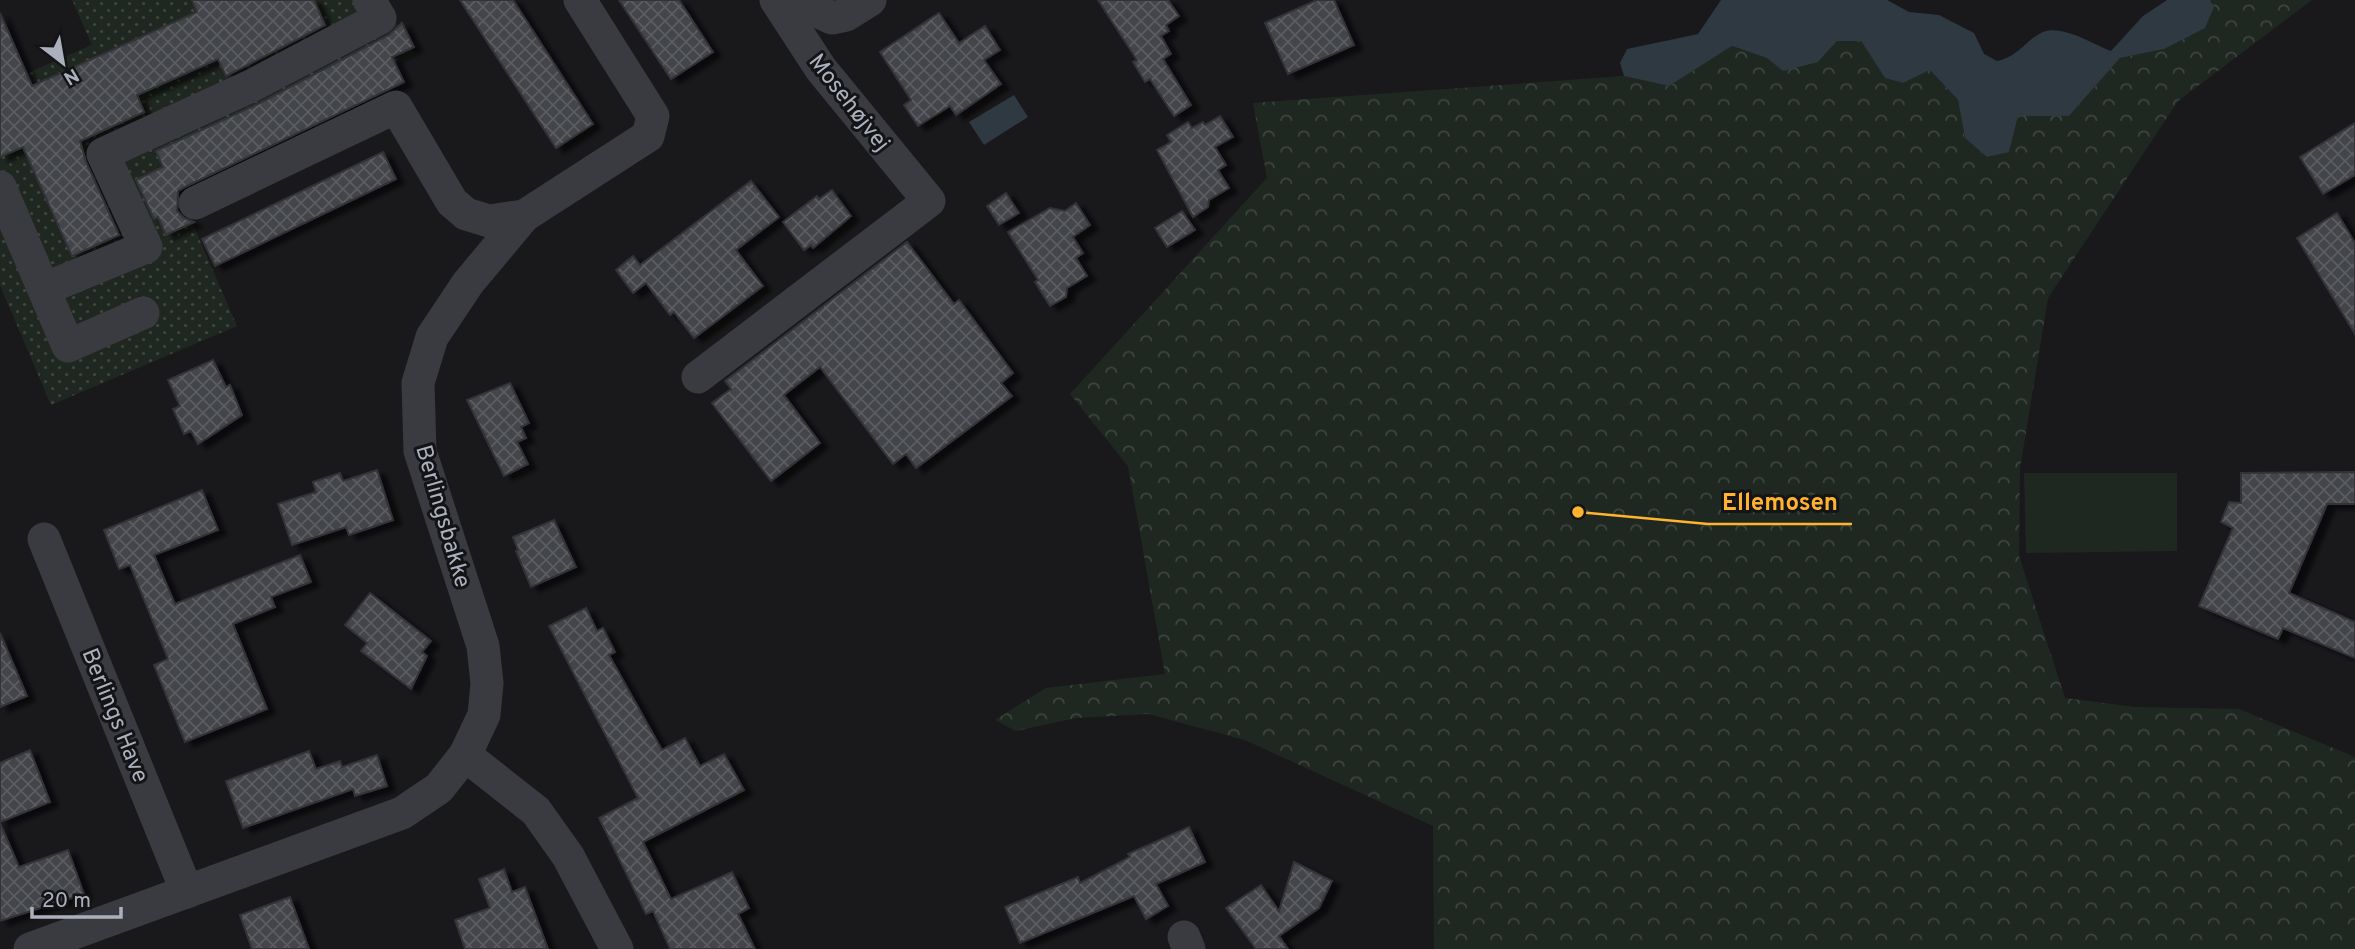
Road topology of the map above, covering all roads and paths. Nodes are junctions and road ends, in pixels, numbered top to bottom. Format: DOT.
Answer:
graph roads {
  1 [pos="369,0"];
  2 [pos="580,0"];
  3 [pos="776,0"];
  4 [pos="811,0"];
  5 [pos="870,0"];
  6 [pos="0,187"];
  7 [pos="195,203"];
  8 [pos="466,214"];
  9 [pos="524,216"];
  10 [pos="468,283"];
  11 [pos="44,289"];
  12 [pos="143,313"];
  13 [pos="698,377"];
  14 [pos="44,539"];
  15 [pos="465,755"];
  16 [pos="187,892"];
  17 [pos="30,949"];
  18 [pos="617,949"];
  1 -- 11 [label="street"];
  2 -- 9 [label="street"];
  3 -- 13 [label="street, Mosehøjvej"];
  4 -- 5 [label="street, Mosehøjvej"];
  6 -- 11 [label="street"];
  7 -- 8 [label="street"];
  8 -- 9 [label="street"];
  8 -- 10 [label="street"];
  9 -- 10 [label="street, Berlingsbakke"];
  10 -- 15 [label="street, Berlingsbakke"];
  11 -- 12 [label="street"];
  14 -- 16 [label="street, Berlings Have"];
  15 -- 16 [label="street, Berlingsbakke"];
  15 -- 18 [label="street"];
  16 -- 17 [label="street, Berlingsbakke"];
}
